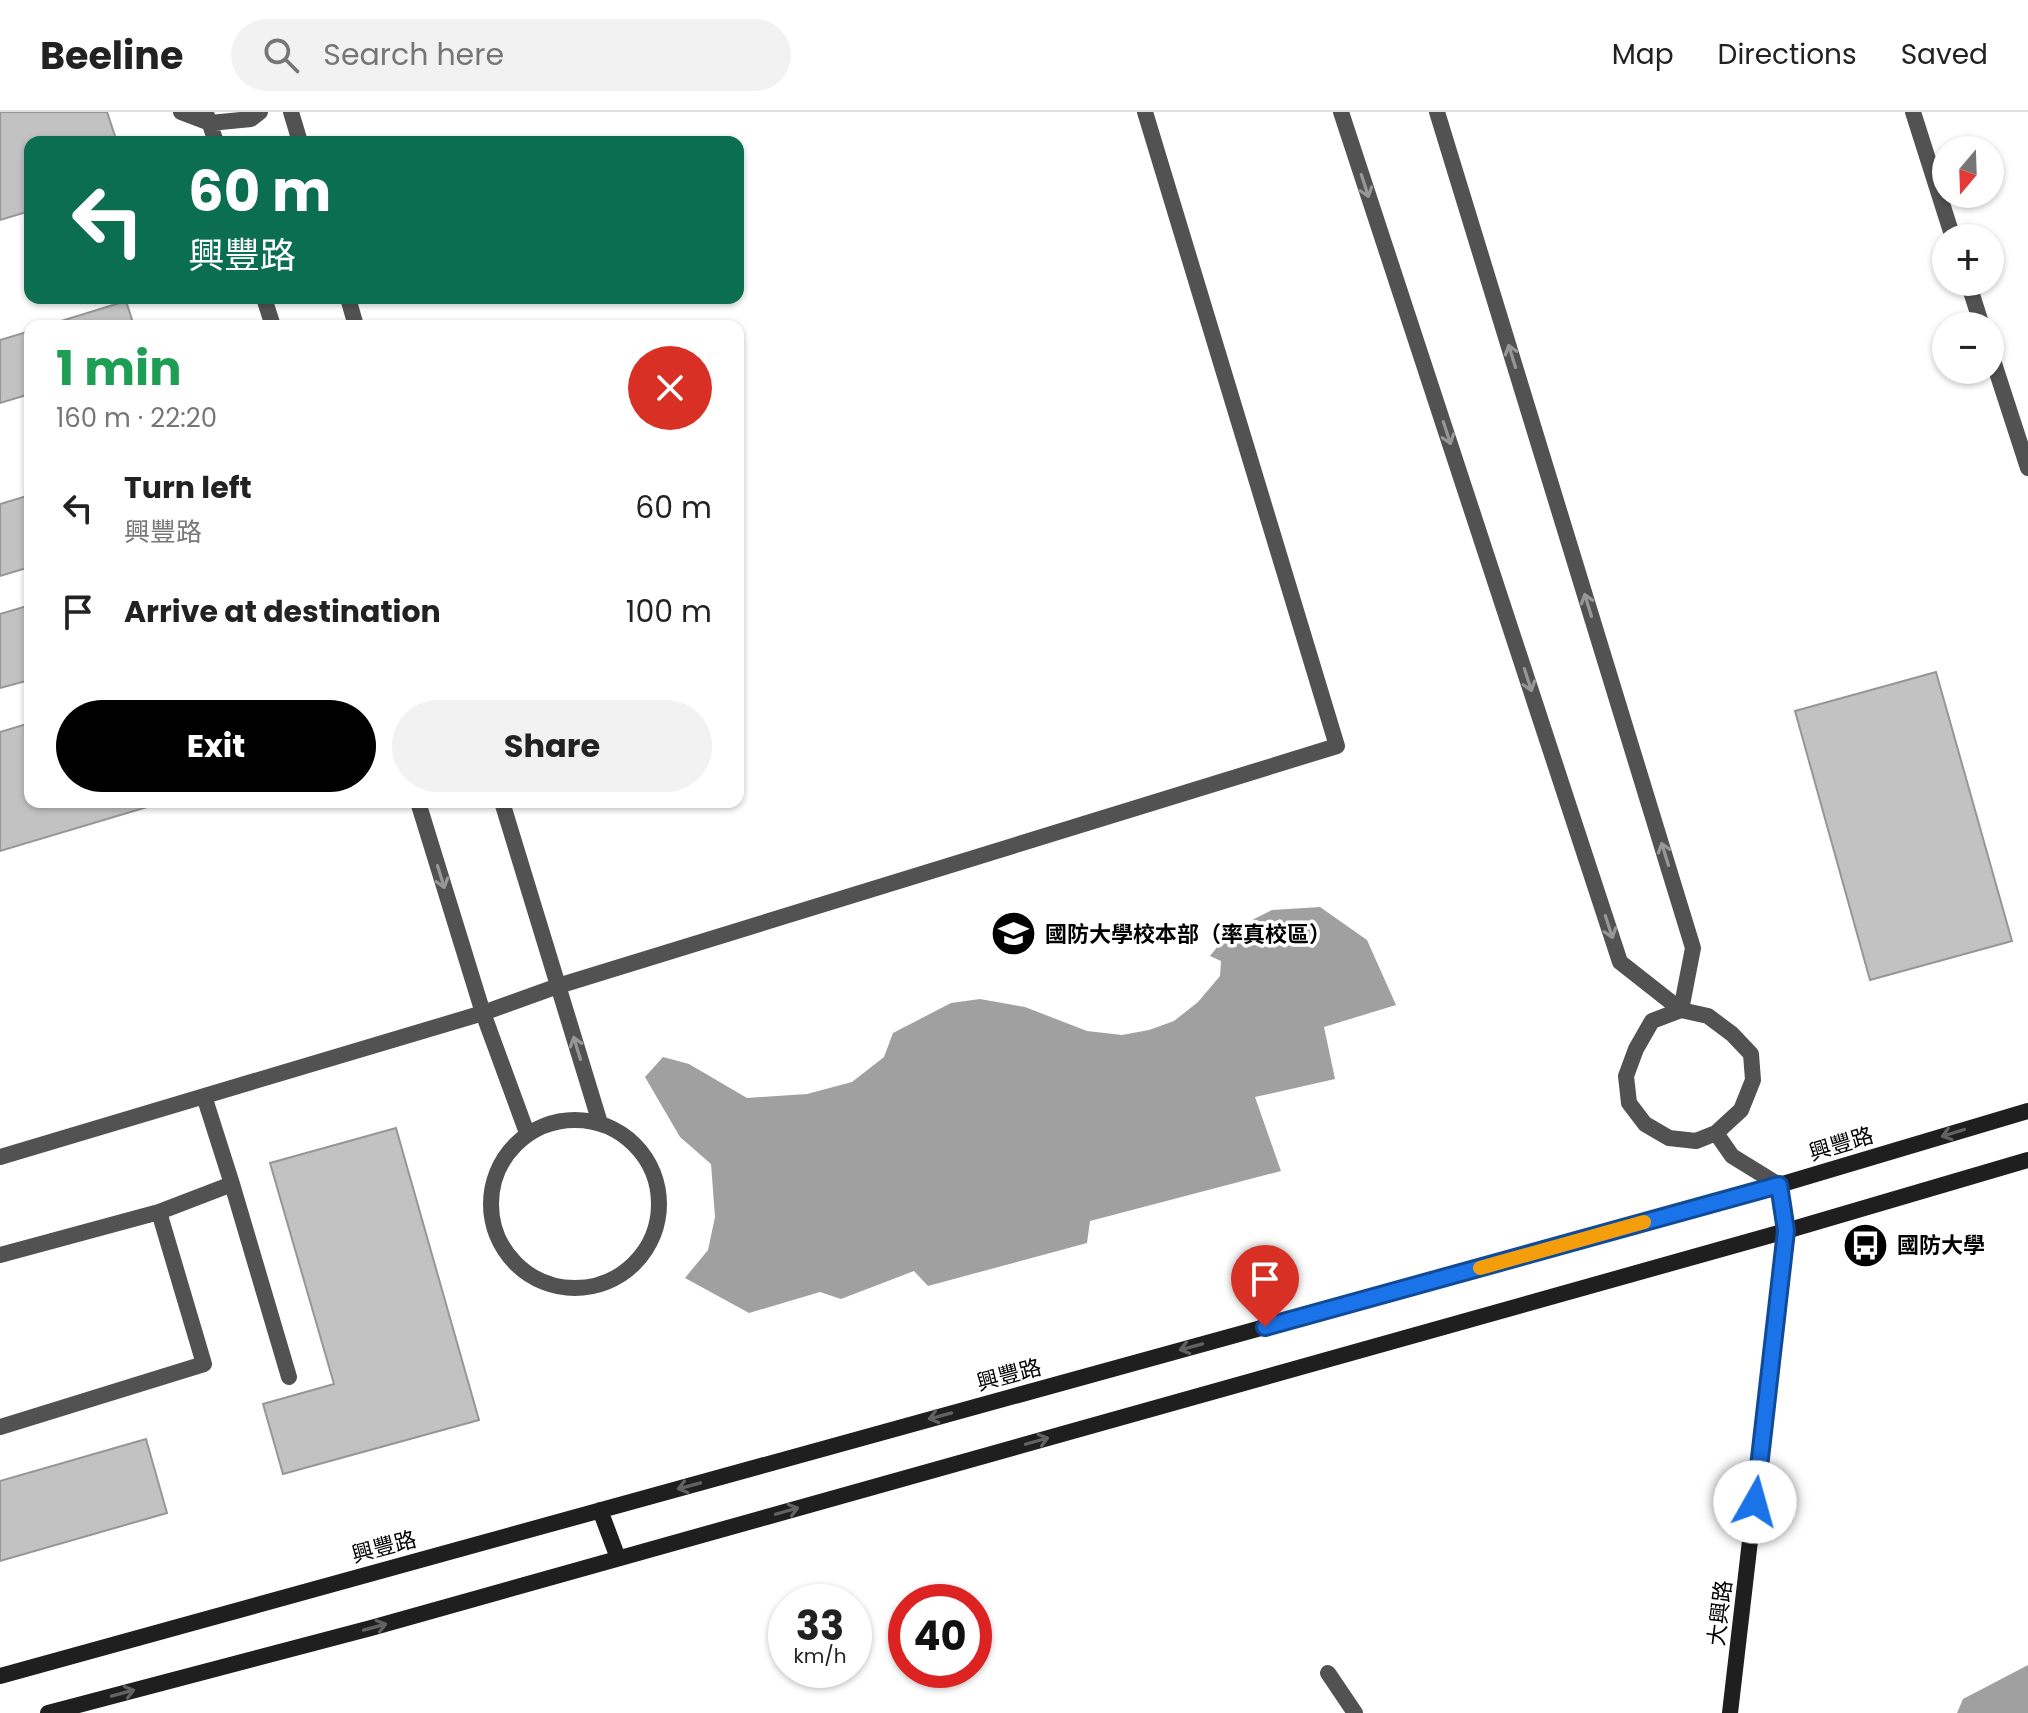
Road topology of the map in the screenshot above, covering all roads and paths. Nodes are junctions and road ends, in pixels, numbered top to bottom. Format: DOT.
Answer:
graph roads {
  1 [pos="181,112"];
  2 [pos="260,112"];
  3 [pos="291,112"];
  4 [pos="1145,112"];
  5 [pos="1341,112"];
  6 [pos="1437,112"];
  7 [pos="1913,112"];
  8 [pos="208,118"];
  9 [pos="298,136"];
  10 [pos="1949,224"];
  11 [pos="2001,384"];
  12 [pos="2028,468"];
  13 [pos="420,808"];
  14 [pos="504,808"];
  15 [pos="558,986"];
  16 [pos="1681,1010"];
  17 [pos="483,1013"];
  18 [pos="204,1096"];
  19 [pos="2028,1111"];
  20 [pos="600,1123"];
  21 [pos="527,1133"];
  22 [pos="1716,1133"];
  23 [pos="0,1157"];
  24 [pos="2028,1160"];
  25 [pos="232,1184"];
  26 [pos="1779,1185"];
  27 [pos="159,1212"];
  28 [pos="1786,1231"];
  29 [pos="0,1255"];
  30 [pos="289,1377"];
  31 [pos="0,1427"];
  32 [pos="600,1510"];
  33 [pos="618,1558"];
  34 [pos="1328,1673"];
  35 [pos="0,1676"];
  36 [pos="48,1713"];
  37 [pos="1355,1713"];
  38 [pos="1730,1713"];
  1 -- 8 [label="lane"];
  2 -- 8 [label="lane"];
  3 -- 9 [label="lane"];
  4 -- 15 [label="lane"];
  5 -- 16 [label="lane, one-way"];
  16 -- 6 [label="lane, one-way"];
  7 -- 10 [label="lane"];
  11 -- 12 [label="lane"];
  13 -- 17 [label="lane, one-way"];
  14 -- 15 [label="lane"];
  15 -- 17 [label="lane"];
  20 -- 15 [label="lane, one-way"];
  16 -- 22 [label="lane"];
  16 -- 22 [label="lane"];
  17 -- 18 [label="lane"];
  17 -- 21 [label="lane"];
  18 -- 23 [label="lane"];
  18 -- 25 [label="lane"];
  19 -- 26 [label="main road, 興豐路, one-way"];
  20 -- 21 [label="lane"];
  20 -- 21 [label="lane"];
  22 -- 26 [label="lane"];
  24 -- 28 [label="main road"];
  25 -- 27 [label="lane"];
  25 -- 30 [label="lane"];
  26 -- 28 [label="main road, 大興路"];
  26 -- 32 [label="main road, 興豐路, one-way"];
  27 -- 29 [label="lane"];
  27 -- 31 [label="lane"];
  33 -- 28 [label="main road, one-way"];
  28 -- 38 [label="main road, 大興路"];
  32 -- 33 [label="main road"];
  32 -- 35 [label="main road, 興豐路"];
  36 -- 33 [label="main road, one-way"];
  34 -- 37 [label="lane"];
}
